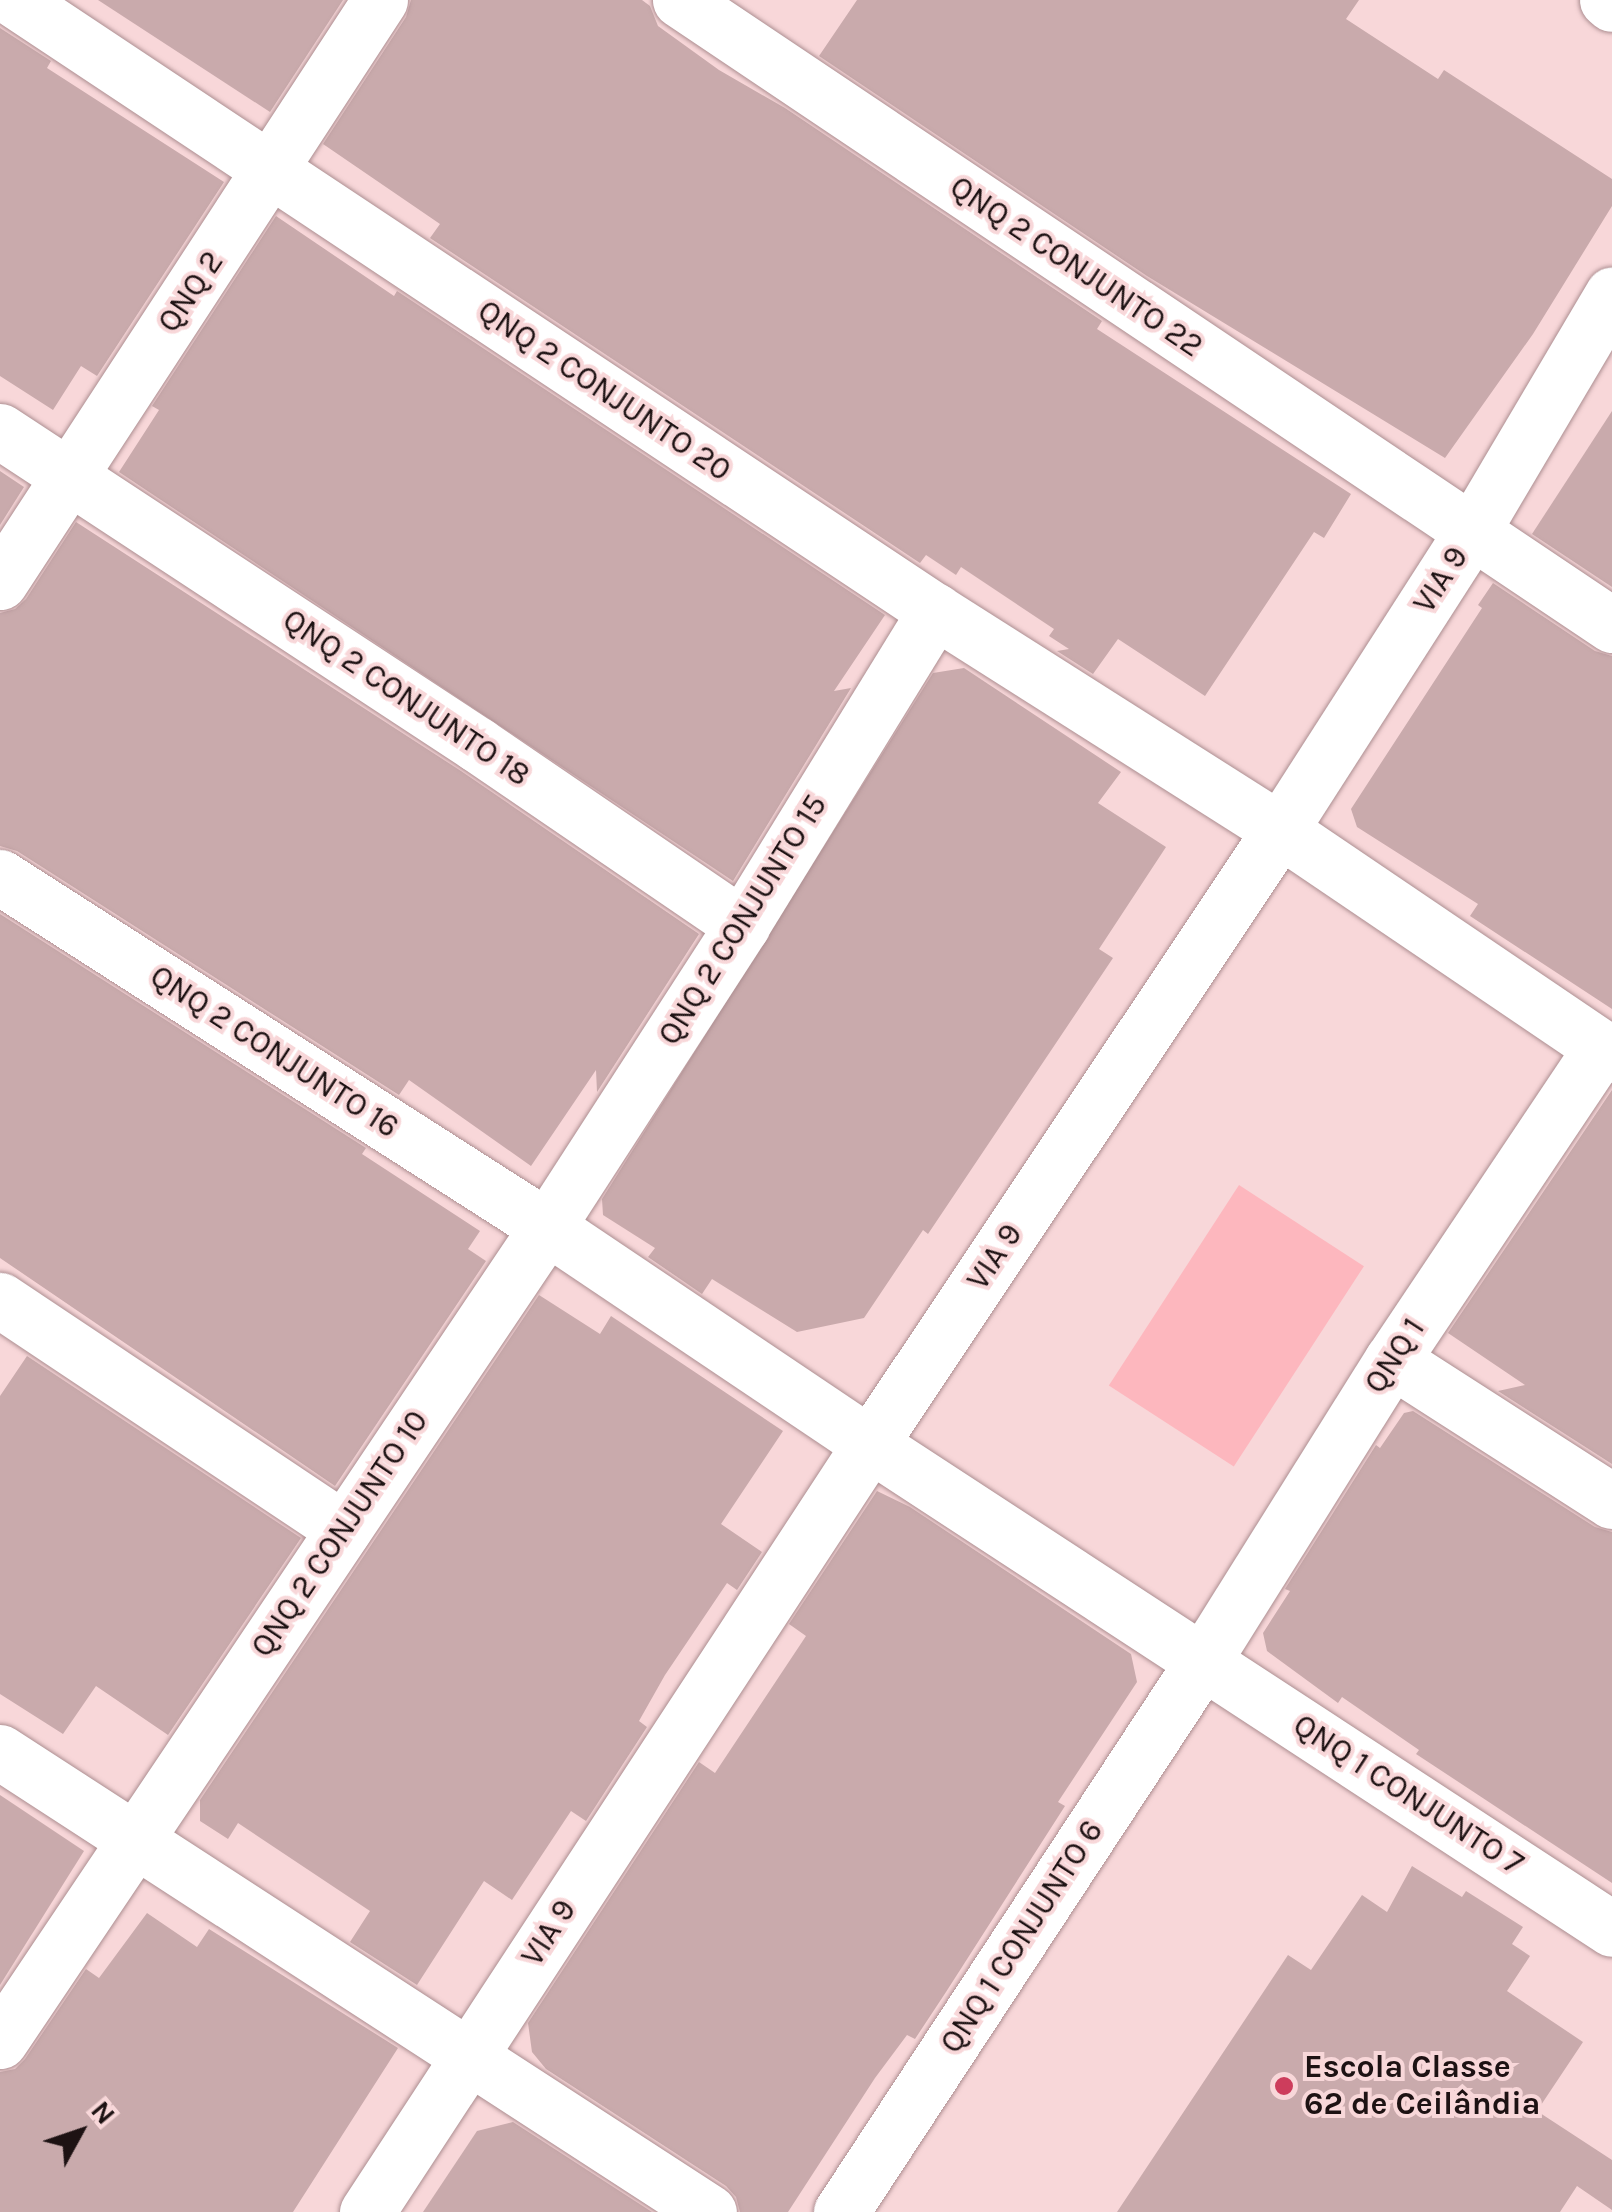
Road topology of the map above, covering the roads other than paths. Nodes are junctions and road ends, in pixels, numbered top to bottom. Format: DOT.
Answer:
graph roads {
  1 [pos="15,0"];
  2 [pos="380,0"];
  3 [pos="680,0"];
  4 [pos="272,171"];
  5 [pos="1612,295"];
  6 [pos="0,430"];
  7 [pos="68,475"];
  8 [pos="1471,533"];
  9 [pos="0,582"];
  10 [pos="935,611"];
  11 [pos="1612,625"];
  12 [pos="1280,830"];
  13 [pos="0,877"];
  14 [pos="742,925"];
  15 [pos="1606,1052"];
  16 [pos="547,1228"];
  17 [pos="0,1300"];
  18 [pos="1392,1360"];
  19 [pos="870,1444"];
  20 [pos="1612,1501"];
  21 [pos="344,1529"];
  22 [pos="1204,1661"];
  23 [pos="0,1752"];
  24 [pos="132,1840"];
  25 [pos="1612,1929"];
  26 [pos="0,2041"];
  27 [pos="468,2056"];
  28 [pos="366,2212"];
  29 [pos="709,2212"];
  30 [pos="841,2212"];
  1 -- 4 [label="street, QNQ 2 CONJUNTO 20"];
  2 -- 4 [label="street, QNQ 2"];
  3 -- 8 [label="street, QNQ 2 CONJUNTO 22"];
  4 -- 7 [label="street, QNQ 2"];
  4 -- 10 [label="street, QNQ 2 CONJUNTO 20"];
  5 -- 8 [label="street, VIA 9"];
  6 -- 7 [label="street, QNQ 2 CONJUNTO 18"];
  7 -- 9 [label="street, QNQ 2"];
  7 -- 14 [label="street, QNQ 2 CONJUNTO 18"];
  8 -- 11 [label="street, QNQ 2 CONJUNTO 22"];
  8 -- 12 [label="street, VIA 9"];
  10 -- 12 [label="street"];
  10 -- 14 [label="street, QNQ 2 CONJUNTO 15"];
  12 -- 15 [label="street, QNQ 1"];
  12 -- 19 [label="street, VIA 9"];
  13 -- 16 [label="street, QNQ 2 CONJUNTO 16"];
  14 -- 16 [label="street, QNQ 2 CONJUNTO 15"];
  15 -- 18 [label="street, QNQ 1"];
  16 -- 19 [label="street"];
  16 -- 21 [label="street, QNQ 2 CONJUNTO 10"];
  17 -- 21 [label="street"];
  18 -- 20 [label="street"];
  18 -- 22 [label="street, QNQ 1"];
  19 -- 22 [label="street"];
  19 -- 27 [label="street, VIA 9"];
  21 -- 24 [label="street, QNQ 2 CONJUNTO 10"];
  22 -- 25 [label="street, QNQ 1 CONJUNTO 7"];
  22 -- 30 [label="street, QNQ 1 CONJUNTO 6"];
  23 -- 24 [label="street"];
  24 -- 26 [label="street, QNQ 2 CONJUNTO 10"];
  24 -- 27 [label="street"];
  27 -- 28 [label="street, VIA 9"];
  27 -- 29 [label="street"];
}
